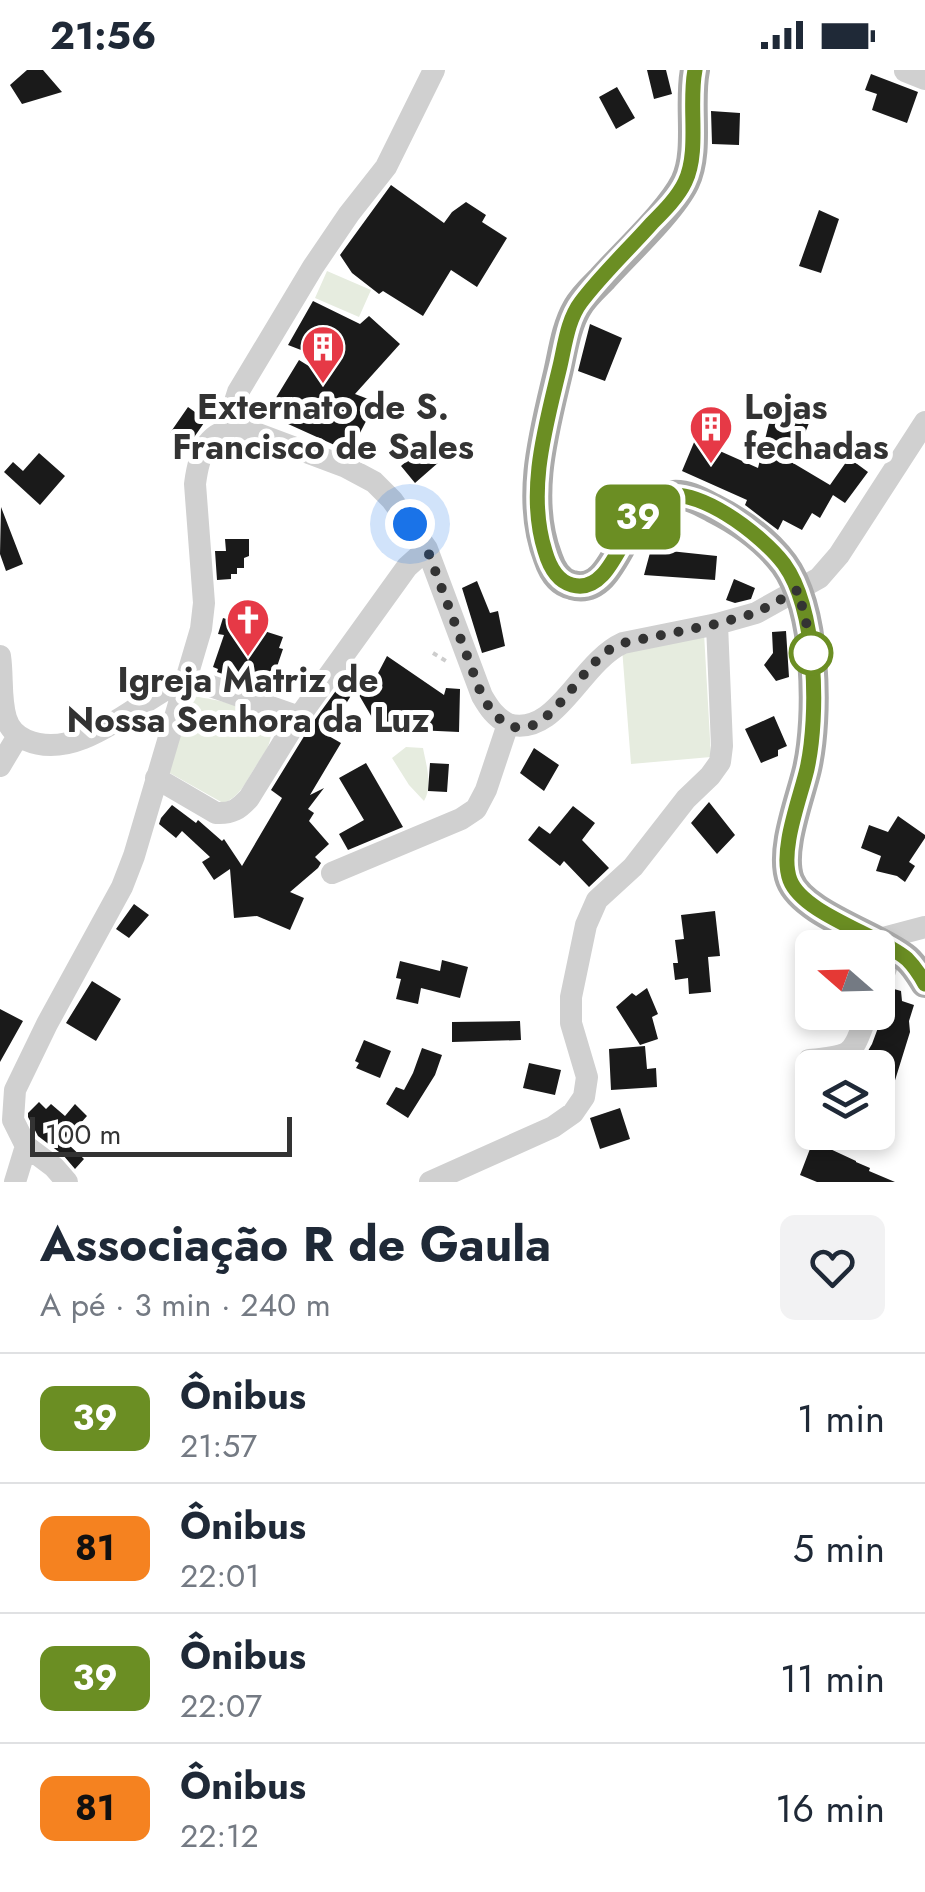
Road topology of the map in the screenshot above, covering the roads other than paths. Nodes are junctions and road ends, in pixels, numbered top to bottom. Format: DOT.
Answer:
graph roads {
  1 [pos="434,70"];
  2 [pos="695,70"];
  3 [pos="905,71"];
  4 [pos="925,79"];
  5 [pos="925,422"];
  6 [pos="232,428"];
  7 [pos="427,549"];
  8 [pos="798,590"];
  9 [pos="716,624"];
  10 [pos="0,656"];
  11 [pos="188,678"];
  12 [pos="299,717"];
  13 [pos="508,724"];
  14 [pos="18,736"];
  15 [pos="0,766"];
  16 [pos="156,778"];
  17 [pos="332,873"];
  18 [pos="925,927"];
  19 [pos="858,930"];
  20 [pos="895,940"];
  21 [pos="895,952"];
  22 [pos="923,973"];
  23 [pos="26,1146"];
  24 [pos="15,1182"];
  25 [pos="67,1182"];
  26 [pos="430,1182"];
  1 -- 6 [label="street"];
  2 -- 8 [label="main road"];
  3 -- 4 [label="street"];
  5 -- 8 [label="street"];
  6 -- 7 [label="street"];
  6 -- 11 [label="street"];
  7 -- 12 [label="street"];
  7 -- 13 [label="street"];
  8 -- 9 [label="street"];
  8 -- 19 [label="main road"];
  9 -- 13 [label="street"];
  9 -- 26 [label="street"];
  10 -- 14 [label="street"];
  11 -- 12 [label="street"];
  11 -- 14 [label="street"];
  11 -- 16 [label="street"];
  12 -- 16 [label="street"];
  13 -- 17 [label="street"];
  14 -- 15 [label="street"];
  16 -- 23 [label="street"];
  18 -- 20 [label="street"];
  21 -- 22 [label="main road"];
  23 -- 24 [label="street"];
  23 -- 25 [label="street"];
}
